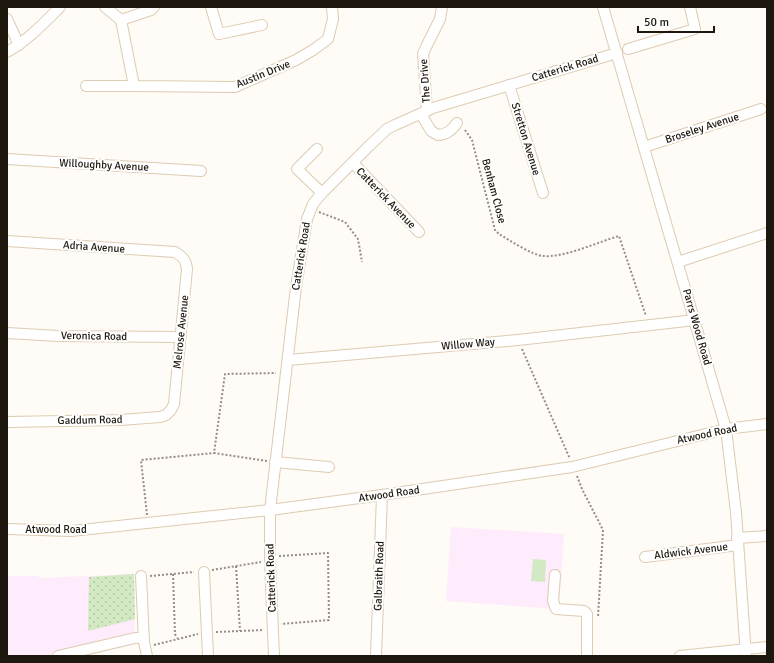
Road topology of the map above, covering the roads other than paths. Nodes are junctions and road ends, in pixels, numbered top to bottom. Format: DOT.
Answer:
graph roads {
  1 [pos="60,7"];
  2 [pos="105,7"];
  3 [pos="154,7"];
  4 [pos="211,7"];
  5 [pos="332,7"];
  6 [pos="442,7"];
  7 [pos="603,7"];
  8 [pos="690,7"];
  9 [pos="7,19"];
  10 [pos="121,20"];
  11 [pos="262,26"];
  12 [pos="19,45"];
  13 [pos="628,50"];
  14 [pos="7,52"];
  15 [pos="617,53"];
  16 [pos="509,85"];
  17 [pos="86,86"];
  18 [pos="134,86"];
  19 [pos="761,109"];
  20 [pos="424,112"];
  21 [pos="461,126"];
  22 [pos="644,147"];
  23 [pos="317,149"];
  24 [pos="7,159"];
  25 [pos="353,163"];
  26 [pos="201,171"];
  27 [pos="322,193"];
  28 [pos="543,193"];
  29 [pos="419,232"];
  30 [pos="767,233"];
  31 [pos="7,242"];
  32 [pos="180,255"];
  33 [pos="678,262"];
  34 [pos="695,320"];
  35 [pos="7,333"];
  36 [pos="180,337"];
  37 [pos="288,360"];
  38 [pos="171,410"];
  39 [pos="7,422"];
  40 [pos="767,424"];
  41 [pos="726,429"];
  42 [pos="275,462"];
  43 [pos="329,467"];
  44 [pos="382,495"];
  45 [pos="270,510"];
  46 [pos="7,529"];
  47 [pos="767,536"];
  48 [pos="738,541"];
  49 [pos="645,557"];
  50 [pos="204,572"];
  51 [pos="554,575"];
  52 [pos="141,576"];
  53 [pos="145,647"];
  54 [pos="767,647"];
  55 [pos="746,652"];
  56 [pos="58,656"];
  57 [pos="208,656"];
  58 [pos="274,656"];
  59 [pos="376,656"];
  60 [pos="588,656"];
  61 [pos="680,656"];
  1 -- 12 [label="street"];
  2 -- 10 [label="street"];
  3 -- 10 [label="street"];
  4 -- 11 [label="street"];
  5 -- 18 [label="street, Austin Drive"];
  6 -- 20 [label="street, The Drive"];
  7 -- 15 [label="street, Parrs Wood Road"];
  8 -- 13 [label="street"];
  9 -- 12 [label="street"];
  10 -- 18 [label="street"];
  12 -- 14 [label="street"];
  15 -- 16 [label="street, Catterick Road"];
  15 -- 22 [label="street, Parrs Wood Road"];
  16 -- 20 [label="street, Catterick Road"];
  16 -- 28 [label="street, Stretton Avenue"];
  17 -- 18 [label="street, Austin Drive"];
  19 -- 22 [label="street, Broseley Avenue"];
  20 -- 21 [label="street"];
  20 -- 25 [label="street, Catterick Road"];
  22 -- 33 [label="street, Parrs Wood Road"];
  23 -- 27 [label="street"];
  24 -- 26 [label="street, Willoughby Avenue"];
  25 -- 27 [label="street, Catterick Road"];
  25 -- 29 [label="street, Catterick Avenue"];
  27 -- 37 [label="street, Catterick Road"];
  30 -- 33 [label="street"];
  31 -- 32 [label="street, Adria Avenue"];
  32 -- 36 [label="street, Melrose Avenue"];
  33 -- 34 [label="street, Parrs Wood Road"];
  34 -- 37 [label="street, Willow Way"];
  34 -- 41 [label="street, Parrs Wood Road"];
  35 -- 36 [label="street, Veronica Road"];
  36 -- 38 [label="street, Melrose Avenue"];
  37 -- 42 [label="street, Catterick Road"];
  38 -- 39 [label="street, Gaddum Road"];
  40 -- 41 [label="street, Atwood Road"];
  41 -- 44 [label="street, Atwood Road"];
  41 -- 48 [label="street, Parrs Wood Road"];
  42 -- 43 [label="street"];
  42 -- 45 [label="street, Catterick Road"];
  44 -- 45 [label="street, Atwood Road"];
  44 -- 59 [label="street, Galbraith Road"];
  45 -- 46 [label="street, Atwood Road"];
  45 -- 58 [label="street, Catterick Road"];
  47 -- 48 [label="street, Aldwick Avenue"];
  48 -- 49 [label="street, Aldwick Avenue"];
  48 -- 55 [label="street, Parrs Wood Road"];
  50 -- 57 [label="street"];
  51 -- 60 [label="street"];
  52 -- 53 [label="street"];
  53 -- 56 [label="street"];
  54 -- 55 [label="street"];
  55 -- 61 [label="street"];
}
